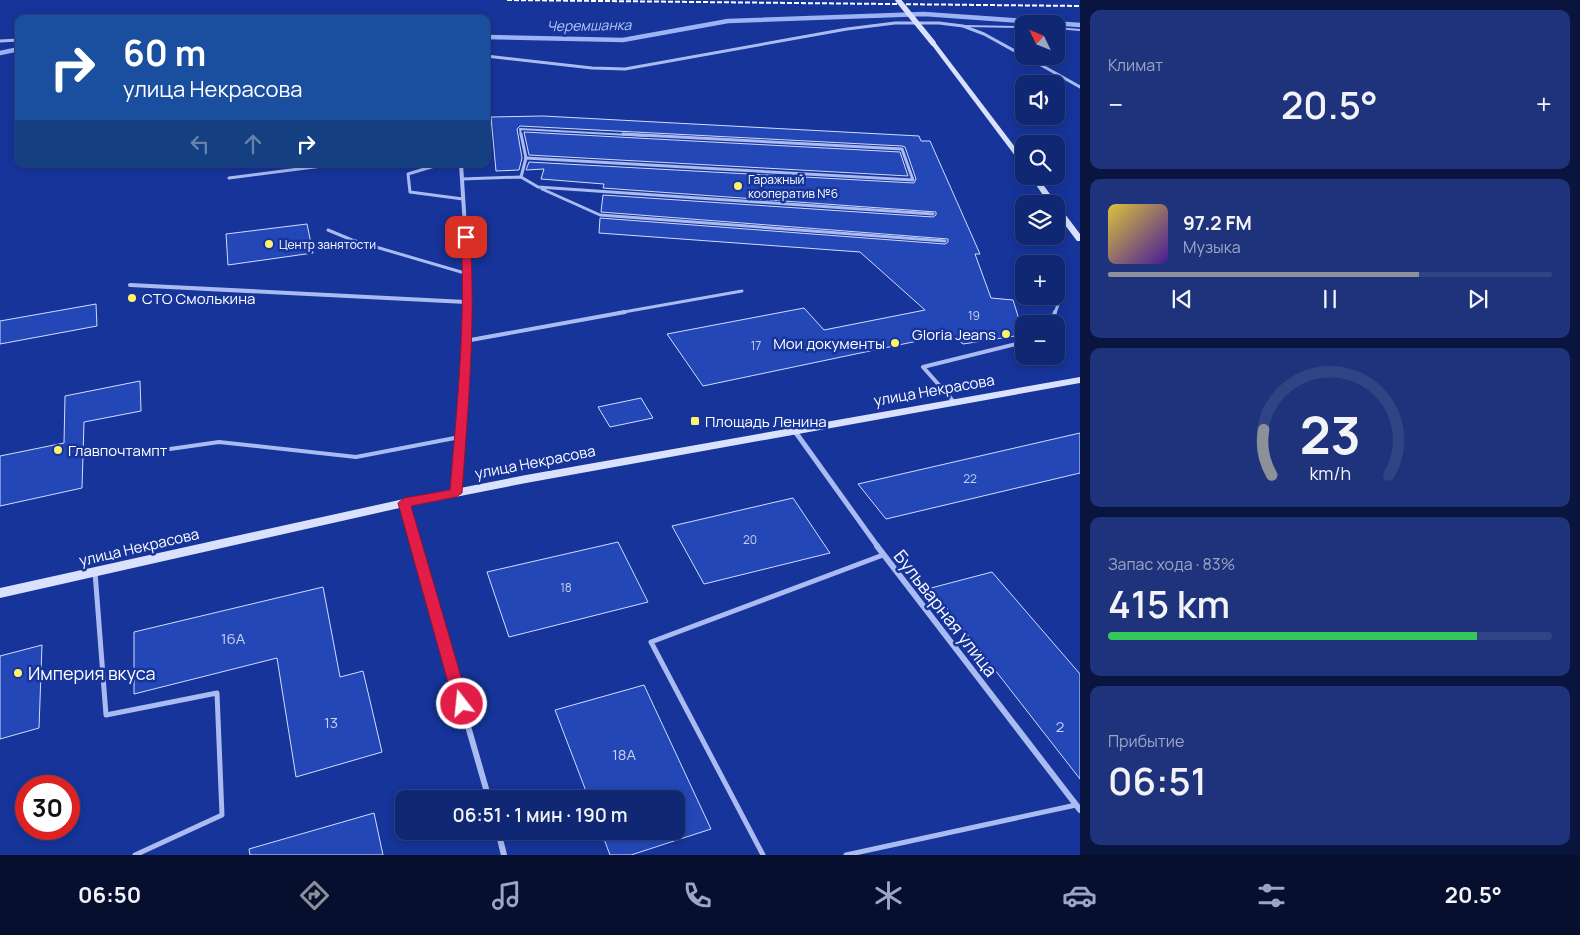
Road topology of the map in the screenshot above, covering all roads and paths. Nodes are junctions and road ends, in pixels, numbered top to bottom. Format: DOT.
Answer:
graph roads {
  1 [pos="898,0"];
  2 [pos="963,26"];
  3 [pos="1015,27"];
  4 [pos="1065,29"];
  5 [pos="1080,30"];
  6 [pos="15,40"];
  7 [pos="0,41"];
  8 [pos="1015,51"];
  9 [pos="490,56"];
  10 [pos="1041,65"];
  11 [pos="1080,86"];
  12 [pos="1015,152"];
  13 [pos="526,158"];
  14 [pos="315,167"];
  15 [pos="431,167"];
  16 [pos="461,167"];
  17 [pos="521,177"];
  18 [pos="229,178"];
  19 [pos="462,179"];
  20 [pos="538,187"];
  21 [pos="463,199"];
  22 [pos="933,214"];
  23 [pos="1065,220"];
  24 [pos="328,230"];
  25 [pos="1080,239"];
  26 [pos="945,241"];
  27 [pos="468,274"];
  28 [pos="130,285"];
  29 [pos="742,291"];
  30 [pos="466,302"];
  31 [pos="466,342"];
  32 [pos="1015,344"];
  33 [pos="1080,380"];
  34 [pos="954,402"];
  35 [pos="794,430"];
  36 [pos="460,437"];
  37 [pos="170,449"];
  38 [pos="456,493"];
  39 [pos="404,503"];
  40 [pos="883,555"];
  41 [pos="95,572"];
  42 [pos="0,593"];
  43 [pos="485,790"];
  44 [pos="1078,807"];
  45 [pos="500,840"];
  46 [pos="135,855"];
  47 [pos="504,855"];
  48 [pos="763,855"];
  49 [pos="846,855"];
  1 -- 12 [label="main road, bridge"];
  2 -- 3 [label="lane"];
  2 -- 8 [label="street"];
  2 -- 9 [label="street"];
  4 -- 5 [label="lane"];
  6 -- 7 [label="street"];
  10 -- 11 [label="street"];
  13 -- 13 [label="lane"];
  13 -- 17 [label="lane"];
  14 -- 18 [label="lane"];
  15 -- 21 [label="lane"];
  16 -- 19 [label="street"];
  17 -- 19 [label="lane"];
  17 -- 20 [label="lane"];
  19 -- 21 [label="street"];
  20 -- 22 [label="lane"];
  20 -- 26 [label="lane"];
  21 -- 27 [label="street"];
  23 -- 25 [label="main road"];
  24 -- 27 [label="lane"];
  27 -- 30 [label="street"];
  28 -- 30 [label="street"];
  29 -- 31 [label="lane"];
  30 -- 31 [label="street"];
  31 -- 36 [label="street"];
  32 -- 34 [label="lane"];
  33 -- 34 [label="main road, улица Некрасова"];
  34 -- 35 [label="main road, улица Некрасова"];
  35 -- 38 [label="main road, улица Некрасова"];
  35 -- 40 [label="street, Бульварная улица"];
  36 -- 37 [label="lane"];
  36 -- 38 [label="street"];
  38 -- 39 [label="main road, улица Некрасова"];
  39 -- 41 [label="main road, улица Некрасова"];
  39 -- 43 [label="street"];
  40 -- 44 [label="street, Бульварная улица"];
  40 -- 48 [label="lane"];
  41 -- 42 [label="main road, улица Некрасова"];
  41 -- 46 [label="lane"];
  44 -- 49 [label="lane"];
  45 -- 47 [label="street"];
}
